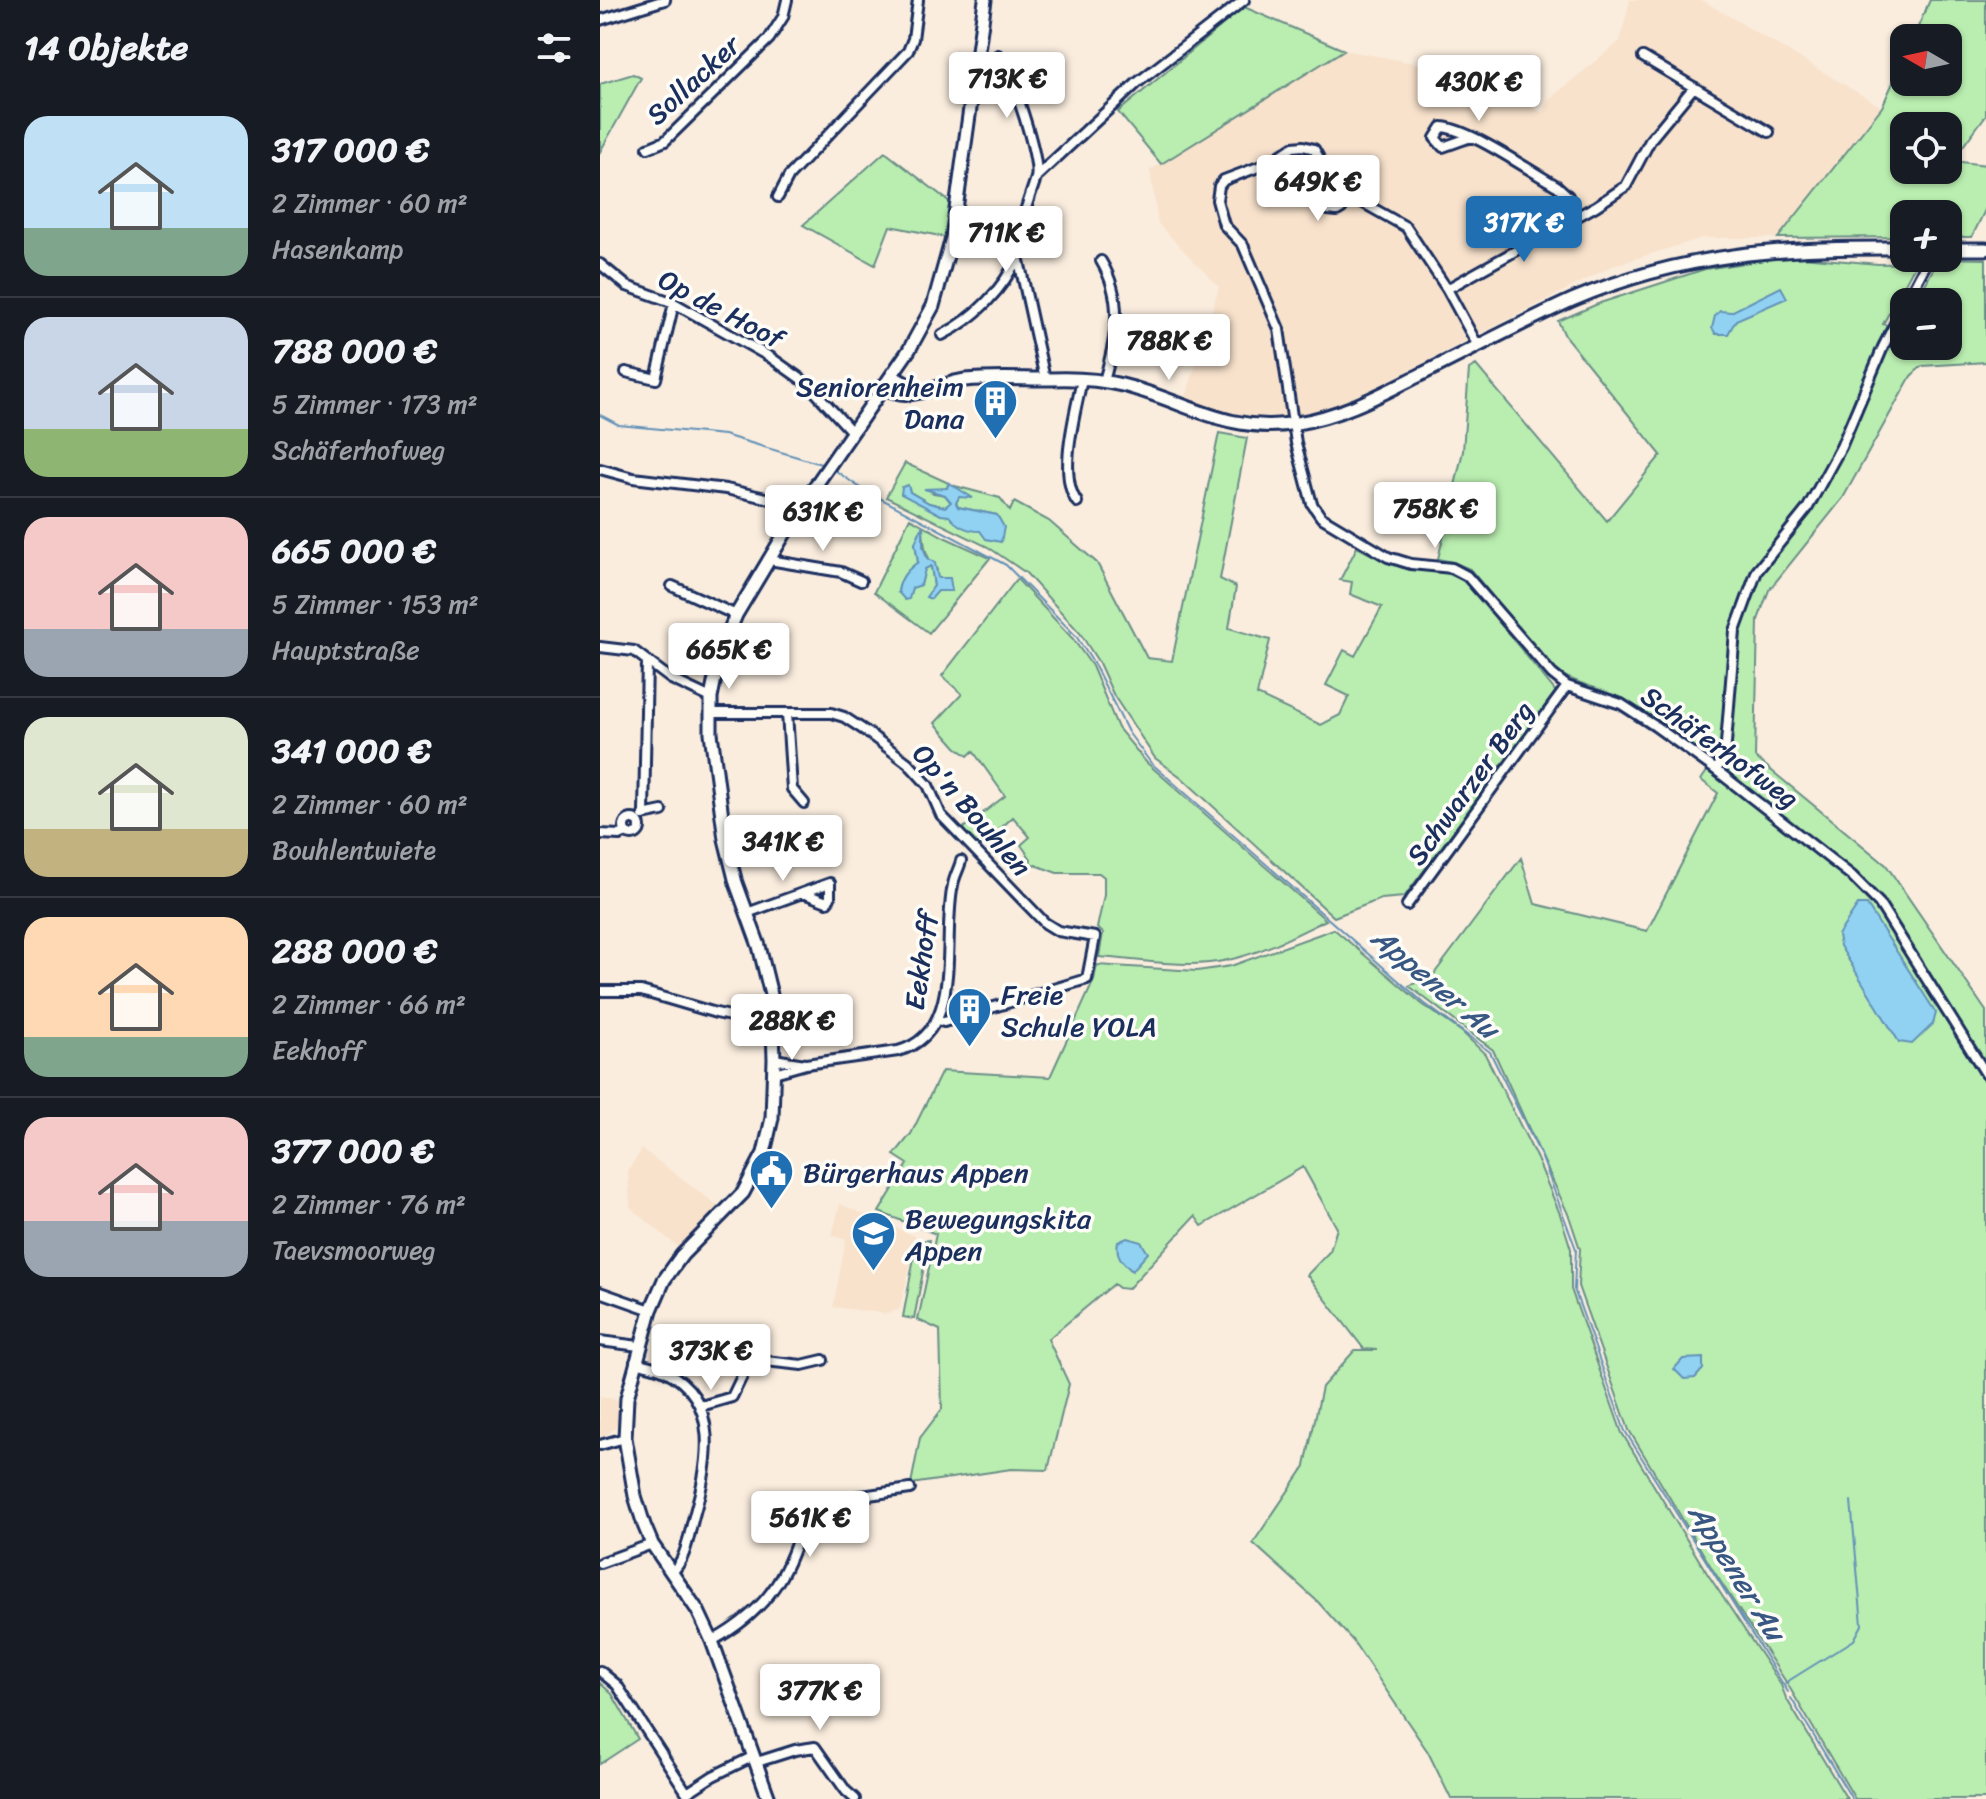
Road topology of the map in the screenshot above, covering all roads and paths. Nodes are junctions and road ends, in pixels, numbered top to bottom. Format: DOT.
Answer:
graph roads {
  1 [pos="665,0"];
  2 [pos="787,0"];
  3 [pos="918,0"];
  4 [pos="985,0"];
  5 [pos="1244,0"];
  6 [pos="600,20"];
  7 [pos="998,55"];
  8 [pos="1643,57"];
  9 [pos="1694,87"];
  10 [pos="1769,132"];
  11 [pos="1471,137"];
  12 [pos="648,148"];
  13 [pos="1037,176"];
  14 [pos="1335,187"];
  15 [pos="1347,194"];
  16 [pos="778,197"];
  17 [pos="1582,213"];
  18 [pos="1890,248"];
  19 [pos="1962,249"];
  20 [pos="1986,249"];
  21 [pos="1018,256"];
  22 [pos="1101,261"];
  23 [pos="600,264"];
  24 [pos="1447,289"];
  25 [pos="674,303"];
  26 [pos="1890,333"];
  27 [pos="942,335"];
  28 [pos="1478,346"];
  29 [pos="626,372"];
  30 [pos="892,376"];
  31 [pos="1045,379"];
  32 [pos="1082,379"];
  33 [pos="1104,381"];
  34 [pos="884,387"];
  35 [pos="920,392"];
  36 [pos="1293,424"];
  37 [pos="852,432"];
  38 [pos="600,469"];
  39 [pos="1077,502"];
  40 [pos="800,508"];
  41 [pos="770,557"];
  42 [pos="861,581"];
  43 [pos="672,586"];
  44 [pos="736,615"];
  45 [pos="600,647"];
  46 [pos="647,661"];
  47 [pos="1567,686"];
  48 [pos="711,698"];
  49 [pos="710,713"];
  50 [pos="787,713"];
  51 [pos="1716,770"];
  52 [pos="804,803"];
  53 [pos="662,811"];
  54 [pos="644,813"];
  55 [pos="600,834"];
  56 [pos="961,861"];
  57 [pos="803,893"];
  58 [pos="1407,905"];
  59 [pos="747,913"];
  60 [pos="600,991"];
  61 [pos="938,1020"];
  62 [pos="774,1025"];
  63 [pos="774,1059"];
  64 [pos="806,1064"];
  65 [pos="774,1073"];
  66 [pos="1986,1074"];
  67 [pos="600,1292"];
  68 [pos="651,1310"];
  69 [pos="600,1341"];
  70 [pos="639,1346"];
  71 [pos="823,1360"];
  72 [pos="635,1362"];
  73 [pos="701,1406"];
  74 [pos="625,1438"];
  75 [pos="600,1445"];
  76 [pos="910,1489"];
  77 [pos="652,1544"];
  78 [pos="600,1563"];
  79 [pos="671,1573"];
  80 [pos="712,1641"];
  81 [pos="600,1671"];
  82 [pos="756,1759"];
  83 [pos="769,1799"];
  84 [pos="855,1799"];
  1 -- 6 [label="street"];
  2 -- 12 [label="street, Sollacker"];
  3 -- 16 [label="street"];
  4 -- 30 [label="main road"];
  5 -- 13 [label="street"];
  7 -- 13 [label="street"];
  8 -- 9 [label="street"];
  9 -- 10 [label="street"];
  9 -- 17 [label="street"];
  11 -- 17 [label="street"];
  13 -- 21 [label="street"];
  14 -- 15 [label="street"];
  14 -- 15 [label="street"];
  14 -- 36 [label="street, Schäferhofweg"];
  15 -- 24 [label="street"];
  17 -- 24 [label="street"];
  18 -- 28 [label="main road"];
  19 -- 20 [label="main road"];
  21 -- 27 [label="street"];
  21 -- 31 [label="street"];
  22 -- 33 [label="street"];
  23 -- 25 [label="street, Op de Hoof"];
  24 -- 28 [label="street"];
  25 -- 29 [label="street"];
  25 -- 37 [label="street, Op de Hoof"];
  26 -- 51 [label="street"];
  28 -- 36 [label="main road"];
  30 -- 34 [label="main road"];
  30 -- 35 [label="main road"];
  31 -- 32 [label="main road"];
  31 -- 35 [label="main road"];
  32 -- 33 [label="main road"];
  32 -- 39 [label="street"];
  33 -- 36 [label="main road"];
  34 -- 35 [label="main road"];
  34 -- 37 [label="main road"];
  36 -- 47 [label="street, Schäferhofweg"];
  37 -- 40 [label="main road"];
  38 -- 40 [label="street"];
  40 -- 41 [label="main road"];
  41 -- 42 [label="street"];
  41 -- 44 [label="main road"];
  43 -- 44 [label="street"];
  44 -- 48 [label="main road"];
  45 -- 46 [label="street"];
  46 -- 48 [label="street"];
  46 -- 54 [label="street"];
  47 -- 51 [label="street, Schäferhofweg"];
  47 -- 58 [label="street, Schwarzer Berg"];
  48 -- 49 [label="main road"];
  49 -- 50 [label="street, Op'n Bouhlen"];
  49 -- 59 [label="main road"];
  50 -- 52 [label="street"];
  50 -- 61 [label="street, Op'n Bouhlen"];
  51 -- 66 [label="street, Schäferhofweg"];
  53 -- 54 [label="street"];
  54 -- 55 [label="street"];
  56 -- 61 [label="street, Eekhoff"];
  57 -- 59 [label="street"];
  59 -- 62 [label="main road"];
  60 -- 62 [label="street"];
  61 -- 64 [label="street, Eekhoff"];
  62 -- 63 [label="main road"];
  63 -- 64 [label="street, Eekhoff"];
  63 -- 65 [label="main road"];
  64 -- 65 [label="street, Eekhoff"];
  65 -- 68 [label="main road"];
  67 -- 68 [label="street"];
  68 -- 70 [label="main road"];
  69 -- 70 [label="street"];
  70 -- 72 [label="main road"];
  71 -- 73 [label="street"];
  72 -- 73 [label="street"];
  72 -- 74 [label="main road"];
  73 -- 79 [label="street"];
  74 -- 75 [label="street"];
  74 -- 77 [label="main road"];
  76 -- 80 [label="street"];
  77 -- 78 [label="street"];
  77 -- 79 [label="main road"];
  79 -- 80 [label="main road"];
  80 -- 82 [label="main road"];
  81 -- 82 [label="street"];
  82 -- 83 [label="main road"];
  82 -- 84 [label="street"];
}
